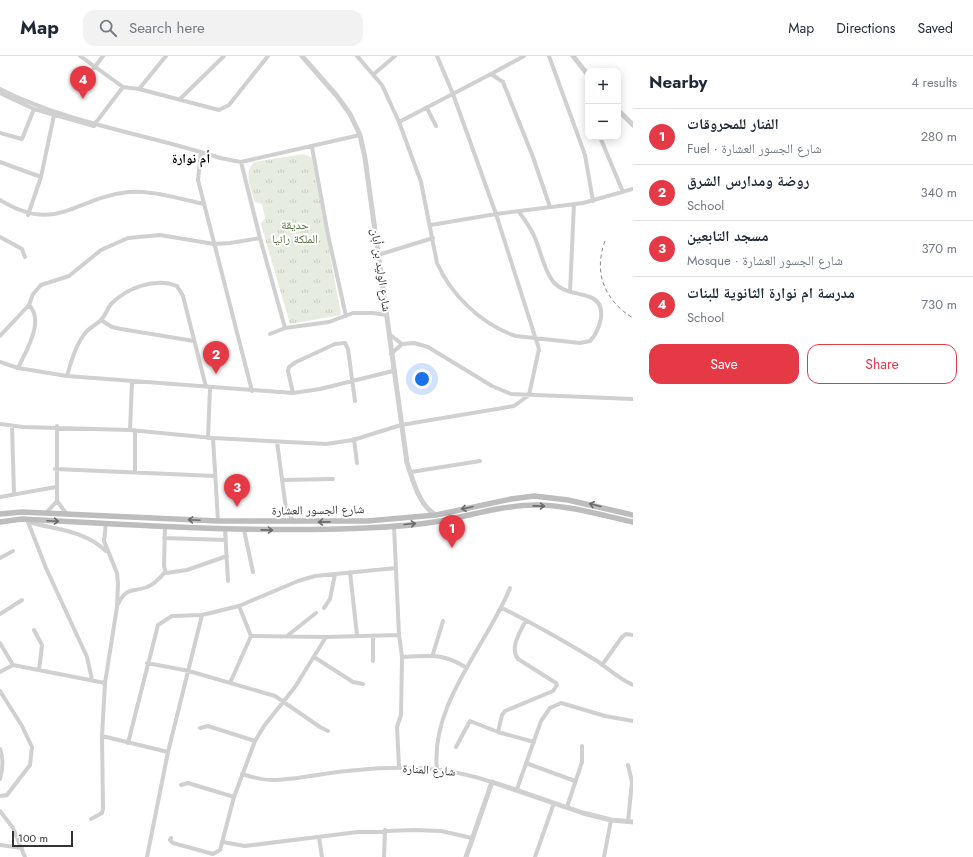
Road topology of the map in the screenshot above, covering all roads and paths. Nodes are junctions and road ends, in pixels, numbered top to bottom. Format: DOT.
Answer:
graph roads {
  1 [pos="80,56"];
  2 [pos="103,56"];
  3 [pos="166,56"];
  4 [pos="224,56"];
  5 [pos="268,56"];
  6 [pos="302,56"];
  7 [pos="395,56"];
  8 [pos="437,56"];
  9 [pos="524,56"];
  10 [pos="549,56"];
  11 [pos="574,56"];
  12 [pos="359,57"];
  13 [pos="94,68"];
  14 [pos="585,71"];
  15 [pos="374,74"];
  16 [pos="491,74"];
  17 [pos="122,87"];
  18 [pos="0,89"];
  19 [pos="139,89"];
  20 [pos="0,93"];
  21 [pos="453,94"];
  22 [pos="180,99"];
  23 [pos="427,108"];
  24 [pos="34,109"];
  25 [pos="621,113"];
  26 [pos="54,115"];
  27 [pos="398,122"];
  28 [pos="633,124"];
  29 [pos="94,125"];
  30 [pos="436,126"];
  31 [pos="0,133"];
  32 [pos="360,135"];
  33 [pos="601,140"];
  34 [pos="312,147"];
  35 [pos="201,152"];
  36 [pos="0,162"];
  37 [pos="241,162"];
  38 [pos="41,177"];
  39 [pos="633,189"];
  40 [pos="623,192"];
  41 [pos="0,200"];
  42 [pos="593,201"];
  43 [pos="204,204"];
  44 [pos="574,204"];
  45 [pos="550,207"];
  46 [pos="519,212"];
  47 [pos="28,214"];
  48 [pos="496,214"];
  49 [pos="431,226"];
  50 [pos="0,237"];
  51 [pos="260,238"];
  52 [pos="433,238"];
  53 [pos="214,244"];
  54 [pos="378,255"];
  55 [pos="25,257"];
  56 [pos="570,292"];
  57 [pos="29,305"];
  58 [pos="387,315"];
  59 [pos="346,316"];
  60 [pos="101,320"];
  61 [pos="285,328"];
  62 [pos="270,334"];
  63 [pos="389,334"];
  64 [pos="0,336"];
  65 [pos="536,337"];
  66 [pos="194,341"];
  67 [pos="402,344"];
  68 [pos="391,354"];
  69 [pos="0,362"];
  70 [pos="18,368"];
  71 [pos="393,371"];
  72 [pos="67,376"];
  73 [pos="352,381"];
  74 [pos="132,382"];
  75 [pos="208,388"];
  76 [pos="252,391"];
  77 [pos="293,392"];
  78 [pos="529,395"];
  79 [pos="633,399"];
  80 [pos="355,401"];
  81 [pos="0,424"];
  82 [pos="401,425"];
  83 [pos="12,426"];
  84 [pos="57,426"];
  85 [pos="132,430"];
  86 [pos="211,438"];
  87 [pos="354,440"];
  88 [pos="277,442"];
  89 [pos="480,460"];
  90 [pos="357,463"];
  91 [pos="55,469"];
  92 [pos="136,472"];
  93 [pos="410,472"];
  94 [pos="215,476"];
  95 [pos="333,479"];
  96 [pos="282,480"];
  97 [pos="56,487"];
  98 [pos="14,493"];
  99 [pos="0,497"];
  100 [pos="57,501"];
  101 [pos="422,501"];
  102 [pos="47,512"];
  103 [pos="66,513"];
  104 [pos="0,514"];
  105 [pos="436,515"];
  106 [pos="633,515"];
  107 [pos="419,517"];
  108 [pos="22,519"];
  109 [pos="218,521"];
  110 [pos="367,521"];
  111 [pos="0,522"];
  112 [pos="28,522"];
  113 [pos="294,522"];
  114 [pos="633,522"];
  115 [pos="106,523"];
  116 [pos="164,526"];
  117 [pos="394,526"];
  118 [pos="367,528"];
  119 [pos="225,529"];
  120 [pos="244,530"];
  121 [pos="164,538"];
  122 [pos="226,540"];
  123 [pos="13,551"];
  124 [pos="108,553"];
  125 [pos="227,556"];
  126 [pos="0,558"];
  127 [pos="396,568"];
  128 [pos="165,572"];
  129 [pos="253,572"];
  130 [pos="350,572"];
  131 [pos="336,574"];
  132 [pos="228,581"];
  133 [pos="510,588"];
  134 [pos="22,600"];
  135 [pos="239,606"];
  136 [pos="117,607"];
  137 [pos="324,608"];
  138 [pos="502,608"];
  139 [pos="316,613"];
  140 [pos="0,614"];
  141 [pos="202,616"];
  142 [pos="526,620"];
  143 [pos="443,621"];
  144 [pos="34,630"];
  145 [pos="357,635"];
  146 [pos="398,635"];
  147 [pos="633,635"];
  148 [pos="251,636"];
  149 [pos="287,636"];
  150 [pos="373,636"];
  151 [pos="326,637"];
  152 [pos="0,643"];
  153 [pos="434,654"];
  154 [pos="402,656"];
  155 [pos="314,657"];
  156 [pos="373,661"];
  157 [pos="147,662"];
  158 [pos="13,665"];
  159 [pos="602,665"];
  160 [pos="467,668"];
  161 [pos="39,670"];
  162 [pos="189,671"];
  163 [pos="0,672"];
  164 [pos="92,680"];
  165 [pos="230,682"];
  166 [pos="104,683"];
  167 [pos="363,684"];
  168 [pos="633,684"];
  169 [pos="0,691"];
  170 [pos="284,701"];
  171 [pos="633,721"];
  172 [pos="200,728"];
  173 [pos="328,731"];
  174 [pos="498,732"];
  175 [pos="102,736"];
  176 [pos="255,741"];
  177 [pos="534,742"];
  178 [pos="128,743"];
  179 [pos="582,746"];
  180 [pos="456,747"];
  181 [pos="0,749"];
  182 [pos="168,752"];
  183 [pos="526,763"];
  184 [pos="628,765"];
  185 [pos="399,767"];
  186 [pos="437,769"];
  187 [pos="242,774"];
  188 [pos="0,779"];
  189 [pos="575,781"];
  190 [pos="492,782"];
  191 [pos="181,785"];
  192 [pos="517,789"];
  193 [pos="0,796"];
  194 [pos="234,797"];
  195 [pos="554,803"];
  196 [pos="567,807"];
  197 [pos="0,811"];
  198 [pos="91,819"];
  199 [pos="611,820"];
  200 [pos="630,822"];
  201 [pos="385,830"];
  202 [pos="319,837"];
  203 [pos="171,838"];
  204 [pos="472,838"];
  205 [pos="223,842"];
  206 [pos="0,845"];
  207 [pos="22,848"];
  208 [pos="25,857"];
  209 [pos="147,857"];
  210 [pos="322,857"];
  211 [pos="384,857"];
  212 [pos="466,857"];
  213 [pos="535,857"];
  214 [pos="604,857"];
  1 -- 13 [label="street"];
  2 -- 13 [label="street"];
  3 -- 19 [label="street"];
  4 -- 22 [label="street"];
  5 -- 22 [label="street"];
  6 -- 32 [label="street, شارع الوليد بن أبان"];
  7 -- 15 [label="street"];
  8 -- 21 [label="street"];
  9 -- 16 [label="street"];
  10 -- 42 [label="street"];
  11 -- 14 [label="street"];
  12 -- 15 [label="street"];
  13 -- 17 [label="street"];
  15 -- 27 [label="street"];
  16 -- 21 [label="street"];
  16 -- 45 [label="street"];
  17 -- 19 [label="street"];
  17 -- 29 [label="street"];
  18 -- 29 [label="street"];
  19 -- 22 [label="street"];
  20 -- 24 [label="street"];
  21 -- 23 [label="street"];
  21 -- 48 [label="street"];
  23 -- 27 [label="street"];
  23 -- 30 [label="street"];
  24 -- 26 [label="street"];
  24 -- 31 [label="street"];
  25 -- 28 [label="street"];
  26 -- 29 [label="street"];
  26 -- 38 [label="street"];
  27 -- 49 [label="street"];
  29 -- 35 [label="street"];
  32 -- 34 [label="street"];
  32 -- 54 [label="street, شارع الوليد بن أبان"];
  33 -- 40 [label="street"];
  34 -- 37 [label="street"];
  34 -- 59 [label="street"];
  35 -- 37 [label="street"];
  35 -- 43 [label="street"];
  36 -- 38 [label="street"];
  37 -- 51 [label="street"];
  38 -- 47 [label="street"];
  39 -- 40 [label="street"];
  40 -- 42 [label="street"];
  41 -- 47 [label="street"];
  42 -- 44 [label="street"];
  43 -- 47 [label="street"];
  43 -- 53 [label="street"];
  44 -- 45 [label="street"];
  44 -- 56 [label="street"];
  45 -- 46 [label="street"];
  46 -- 48 [label="street"];
  46 -- 56 [label="street"];
  48 -- 49 [label="street"];
  48 -- 65 [label="street"];
  49 -- 52 [label="street"];
  50 -- 55 [label="street"];
  51 -- 53 [label="street"];
  51 -- 61 [label="street"];
  52 -- 54 [label="street"];
  52 -- 65 [label="street"];
  53 -- 57 [label="street"];
  53 -- 76 [label="street"];
  54 -- 58 [label="street, شارع الوليد بن أبان"];
  56 -- 65 [label="street"];
  57 -- 64 [label="street"];
  57 -- 70 [label="street"];
  58 -- 59 [label="street"];
  58 -- 63 [label="street, شارع الوليد بن أبان"];
  59 -- 61 [label="street"];
  60 -- 66 [label="street"];
  60 -- 66 [label="street"];
  60 -- 72 [label="street"];
  61 -- 62 [label="street"];
  63 -- 67 [label="street"];
  63 -- 68 [label="street, شارع الوليد بن أبان"];
  65 -- 78 [label="street"];
  66 -- 75 [label="street"];
  67 -- 68 [label="street"];
  67 -- 78 [label="street"];
  68 -- 71 [label="street, شارع الوليد بن أبان"];
  69 -- 70 [label="street"];
  70 -- 72 [label="street"];
  71 -- 73 [label="street"];
  71 -- 82 [label="street, شارع الوليد بن أبان"];
  72 -- 74 [label="street"];
  73 -- 77 [label="street"];
  73 -- 77 [label="street"];
  73 -- 80 [label="street"];
  74 -- 75 [label="street"];
  74 -- 85 [label="street"];
  75 -- 76 [label="street"];
  75 -- 86 [label="street"];
  76 -- 77 [label="street"];
  78 -- 79 [label="street"];
  78 -- 82 [label="street"];
  81 -- 83 [label="street"];
  82 -- 87 [label="street"];
  82 -- 93 [label="street, شارع الوليد بن أبان"];
  83 -- 84 [label="street"];
  83 -- 98 [label="street"];
  84 -- 85 [label="street"];
  84 -- 91 [label="street"];
  85 -- 86 [label="street"];
  85 -- 92 [label="street"];
  86 -- 88 [label="street"];
  86 -- 94 [label="street"];
  87 -- 88 [label="street"];
  87 -- 90 [label="street"];
  88 -- 96 [label="street"];
  89 -- 93 [label="street"];
  91 -- 92 [label="street"];
  91 -- 97 [label="street"];
  92 -- 94 [label="street"];
  93 -- 101 [label="street, شارع الوليد بن أبان"];
  94 -- 109 [label="street"];
  95 -- 96 [label="street"];
  96 -- 113 [label="street"];
  97 -- 98 [label="street"];
  97 -- 100 [label="street"];
  98 -- 99 [label="street"];
  100 -- 102 [label="street"];
  100 -- 103 [label="street"];
  101 -- 105 [label="street, شارع الوليد بن أبان"];
  101 -- 107 [label="street"];
  102 -- 103 [label="main road, شارع الجسور العشارة"];
  102 -- 104 [label="main road, شارع الجسور العشارة"];
  109 -- 103 [label="main road, شارع الجسور العشارة, one-way"];
  106 -- 105 [label="main road, شارع الجسور العشارة, one-way"];
  105 -- 107 [label="main road, شارع الجسور العشارة"];
  107 -- 110 [label="main road, شارع الجسور العشارة"];
  108 -- 111 [label="main road, شارع الجسور العشارة"];
  108 -- 112 [label="street"];
  108 -- 115 [label="main road, شارع الجسور العشارة, one-way"];
  109 -- 113 [label="main road, شارع الجسور العشارة"];
  110 -- 113 [label="main road, شارع الجسور العشارة, one-way"];
  110 -- 118 [label="main road"];
  112 -- 124 [label="street"];
  112 -- 164 [label="street"];
  117 -- 114 [label="main road, شارع الجسور العشارة, one-way"];
  115 -- 116 [label="main road, شارع الجسور العشارة"];
  115 -- 124 [label="street"];
  116 -- 119 [label="main road, شارع الجسور العشارة"];
  116 -- 121 [label="street"];
  117 -- 118 [label="main road, شارع الجسور العشارة"];
  117 -- 127 [label="street"];
  120 -- 118 [label="main road, شارع الجسور العشارة, one-way"];
  119 -- 120 [label="main road, شارع الجسور العشارة"];
  119 -- 122 [label="street"];
  120 -- 129 [label="street"];
  121 -- 122 [label="street"];
  121 -- 128 [label="street"];
  122 -- 125 [label="street"];
  123 -- 126 [label="street"];
  124 -- 136 [label="street"];
  125 -- 128 [label="street"];
  125 -- 132 [label="street"];
  127 -- 130 [label="street"];
  127 -- 146 [label="street"];
  128 -- 136 [label="street"];
  130 -- 131 [label="street"];
  130 -- 145 [label="street"];
  131 -- 135 [label="street"];
  131 -- 137 [label="street"];
  133 -- 138 [label="street"];
  134 -- 140 [label="street"];
  135 -- 141 [label="street"];
  135 -- 148 [label="street"];
  136 -- 166 [label="street"];
  138 -- 142 [label="street"];
  138 -- 160 [label="street"];
  139 -- 149 [label="street"];
  141 -- 157 [label="street"];
  141 -- 162 [label="street"];
  142 -- 159 [label="street"];
  142 -- 174 [label="street"];
  143 -- 153 [label="street"];
  144 -- 161 [label="street"];
  145 -- 150 [label="street"];
  145 -- 151 [label="street"];
  146 -- 150 [label="street"];
  146 -- 154 [label="street"];
  147 -- 159 [label="street"];
  148 -- 149 [label="street"];
  148 -- 165 [label="street"];
  149 -- 151 [label="street"];
  150 -- 156 [label="street"];
  151 -- 155 [label="street"];
  152 -- 158 [label="street"];
  153 -- 154 [label="street"];
  153 -- 160 [label="street"];
  154 -- 185 [label="street"];
  155 -- 167 [label="street"];
  155 -- 170 [label="street"];
  157 -- 162 [label="street"];
  157 -- 178 [label="street"];
  158 -- 161 [label="street"];
  158 -- 163 [label="street"];
  159 -- 168 [label="street"];
  160 -- 186 [label="street"];
  161 -- 164 [label="street"];
  162 -- 165 [label="street"];
  162 -- 182 [label="street"];
  164 -- 166 [label="street"];
  165 -- 170 [label="street"];
  166 -- 175 [label="street"];
  169 -- 193 [label="street"];
  170 -- 173 [label="street"];
  170 -- 176 [label="street"];
  171 -- 177 [label="street"];
  172 -- 176 [label="street"];
  174 -- 177 [label="street"];
  174 -- 180 [label="street"];
  175 -- 178 [label="street"];
  175 -- 198 [label="street"];
  176 -- 187 [label="street"];
  177 -- 183 [label="street"];
  178 -- 182 [label="street"];
  179 -- 189 [label="street"];
  181 -- 188 [label="street"];
  182 -- 209 [label="street"];
  183 -- 189 [label="street"];
  183 -- 192 [label="street"];
  184 -- 200 [label="street"];
  185 -- 186 [label="street, شارع المنارة"];
  185 -- 187 [label="street, شارع المنارة"];
  186 -- 190 [label="street, شارع المنارة"];
  187 -- 194 [label="street"];
  189 -- 196 [label="street"];
  190 -- 192 [label="street, شارع المنارة"];
  190 -- 204 [label="street"];
  191 -- 194 [label="street"];
  192 -- 195 [label="street, شارع المنارة"];
  194 -- 205 [label="street"];
  195 -- 196 [label="street, شارع المنارة"];
  195 -- 213 [label="street"];
  196 -- 199 [label="street, شارع المنارة"];
  197 -- 207 [label="street"];
  199 -- 200 [label="street, شارع المنارة"];
  199 -- 214 [label="street"];
  201 -- 202 [label="street"];
  201 -- 204 [label="street"];
  201 -- 211 [label="street"];
  202 -- 205 [label="street"];
  202 -- 210 [label="street"];
  203 -- 205 [label="street"];
  204 -- 212 [label="street"];
  206 -- 207 [label="street"];
  207 -- 208 [label="street"];
}
